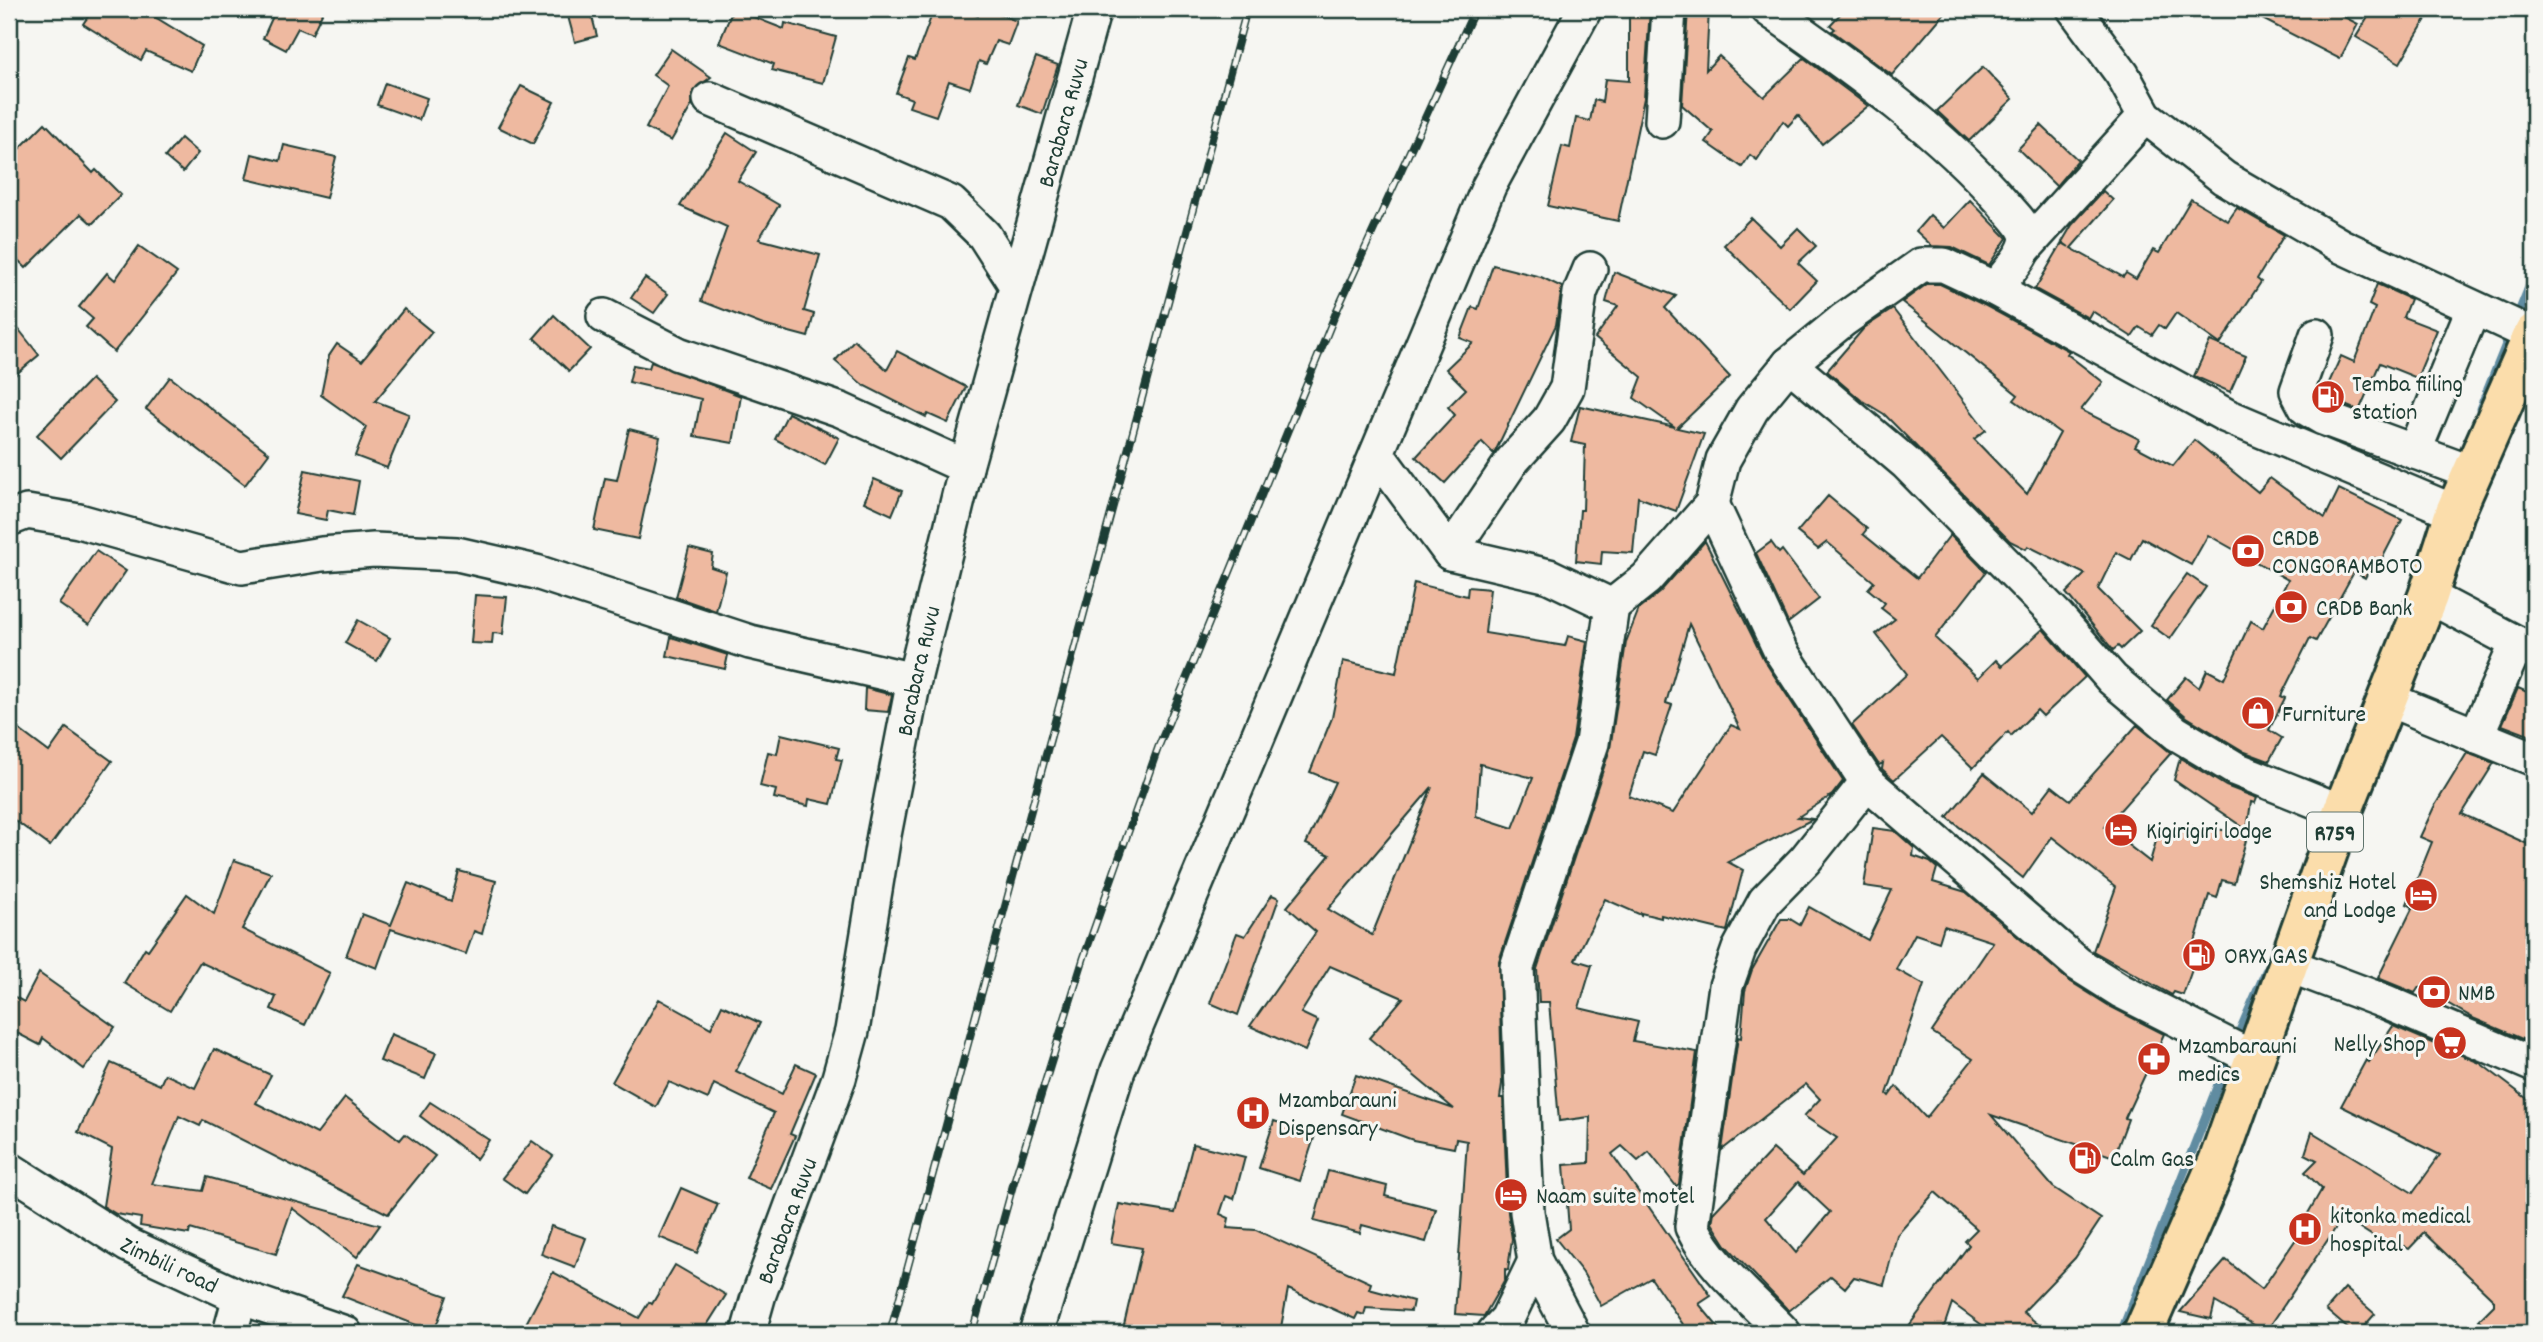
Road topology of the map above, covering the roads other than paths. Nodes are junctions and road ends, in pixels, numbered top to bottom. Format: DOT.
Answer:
graph roads {
  1 [pos="1094,9"];
  2 [pos="1585,9"];
  3 [pos="1669,9"];
  4 [pos="1768,9"];
  5 [pos="2074,9"];
  6 [pos="710,99"];
  7 [pos="2145,116"];
  8 [pos="1662,121"];
  9 [pos="2025,248"];
  10 [pos="1590,269"];
  11 [pos="1016,285"];
  12 [pos="1995,289"];
  13 [pos="2473,309"];
  14 [pos="604,316"];
  15 [pos="2534,334"];
  16 [pos="2317,335"];
  17 [pos="1789,363"];
  18 [pos="2414,452"];
  19 [pos="1377,454"];
  20 [pos="966,467"];
  21 [pos="2472,473"];
  22 [pos="1713,504"];
  23 [pos="2455,512"];
  24 [pos="9,519"];
  25 [pos="1450,553"];
  26 [pos="2428,596"];
  27 [pos="1612,606"];
  28 [pos="2526,647"];
  29 [pos="914,680"];
  30 [pos="2386,699"];
  31 [pos="2476,736"];
  32 [pos="2534,759"];
  33 [pos="1867,782"];
  34 [pos="2343,810"];
  35 [pos="2288,965"];
  36 [pos="2255,1059"];
  37 [pos="2534,1065"];
  38 [pos="9,1169"];
  39 [pos="1535,1261"];
  40 [pos="240,1297"];
  41 [pos="230,1333"];
  42 [pos="345,1333"];
  43 [pos="748,1333"];
  44 [pos="1036,1333"];
  45 [pos="1494,1333"];
  46 [pos="1573,1333"];
  47 [pos="1784,1333"];
  48 [pos="2143,1333"];
  1 -- 11 [label="street, Barabara Ruvu"];
  2 -- 19 [label="street"];
  3 -- 8 [label="street"];
  4 -- 9 [label="street"];
  5 -- 7 [label="street"];
  6 -- 11 [label="street"];
  7 -- 9 [label="street"];
  7 -- 13 [label="street"];
  9 -- 12 [label="street"];
  10 -- 25 [label="street"];
  11 -- 20 [label="street, Barabara Ruvu"];
  12 -- 17 [label="street"];
  12 -- 23 [label="street"];
  13 -- 15 [label="street"];
  13 -- 18 [label="street"];
  14 -- 20 [label="street"];
  15 -- 21 [label="main road, R759"];
  16 -- 18 [label="street"];
  17 -- 22 [label="street"];
  17 -- 34 [label="street"];
  18 -- 21 [label="street"];
  19 -- 25 [label="street"];
  19 -- 44 [label="street"];
  20 -- 29 [label="street, Barabara Ruvu"];
  21 -- 23 [label="main road, R759"];
  22 -- 27 [label="street"];
  22 -- 33 [label="street"];
  23 -- 26 [label="main road, R759"];
  24 -- 29 [label="street"];
  25 -- 27 [label="street"];
  26 -- 28 [label="street"];
  26 -- 30 [label="main road, R759"];
  27 -- 39 [label="street"];
  28 -- 31 [label="street"];
  29 -- 43 [label="street, Barabara Ruvu"];
  30 -- 31 [label="street"];
  30 -- 34 [label="main road, R759"];
  31 -- 32 [label="street"];
  33 -- 36 [label="street"];
  33 -- 47 [label="street"];
  34 -- 35 [label="main road, R759"];
  35 -- 36 [label="main road, R759"];
  35 -- 37 [label="street"];
  36 -- 48 [label="main road, R759"];
  38 -- 40 [label="street, Zimbili road"];
  39 -- 45 [label="street"];
  39 -- 46 [label="street"];
  40 -- 41 [label="street"];
  40 -- 42 [label="street, Zimbili road"];
}
